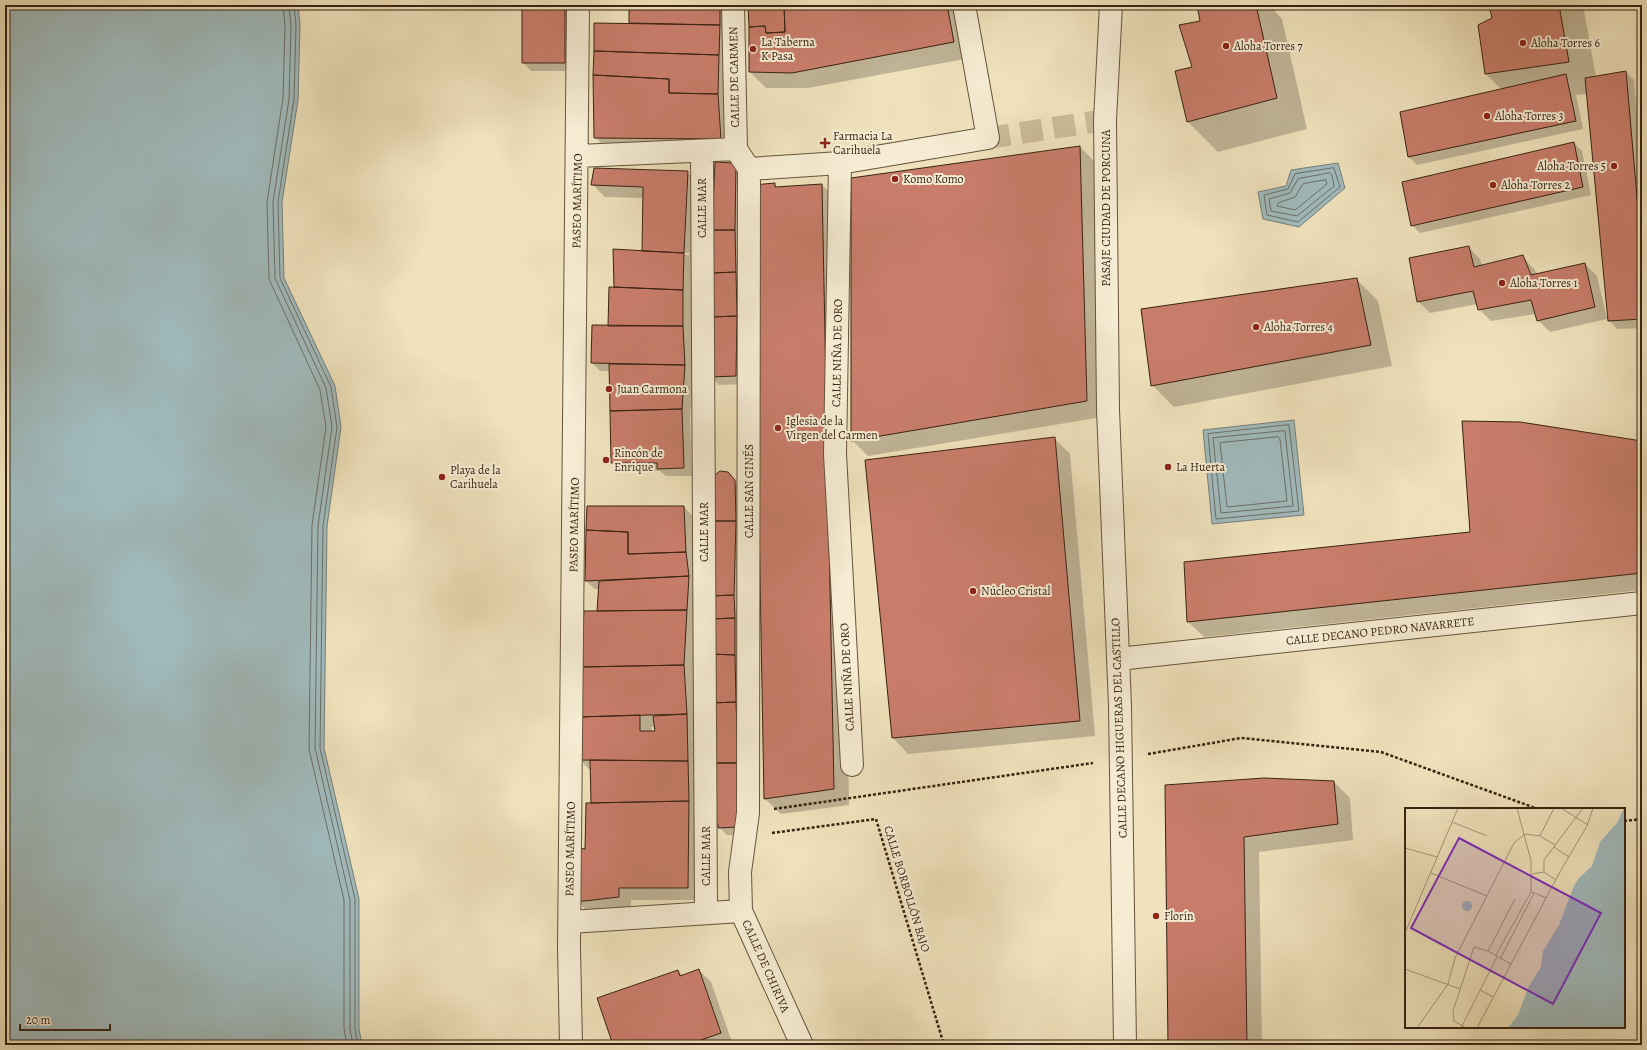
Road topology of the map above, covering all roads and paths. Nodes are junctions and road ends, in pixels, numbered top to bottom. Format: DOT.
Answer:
graph roads {
  1 [pos="578,5"];
  2 [pos="733,5"];
  3 [pos="964,5"];
  4 [pos="1111,5"];
  5 [pos="736,149"];
  6 [pos="702,151"];
  7 [pos="578,156"];
  8 [pos="840,163"];
  9 [pos="750,169"];
  10 [pos="1108,410"];
  11 [pos="1642,603"];
  12 [pos="1118,659"];
  13 [pos="852,765"];
  14 [pos="748,812"];
  15 [pos="1642,819"];
  16 [pos="1625,821"];
  17 [pos="745,837"];
  18 [pos="741,911"];
  19 [pos="706,913"];
  20 [pos="570,922"];
  21 [pos="571,1045"];
  22 [pos="802,1045"];
  23 [pos="944,1045"];
  24 [pos="1126,1045"];
  1 -- 7 [label="street, PASEO MARÍTIMO"];
  2 -- 5 [label="street, CALLE DE CARMEN"];
  3 -- 8 [label="street"];
  4 -- 10 [label="street, PASAJE CIUDAD DE PORCUNA"];
  5 -- 6 [label="street"];
  5 -- 9 [label="street"];
  6 -- 7 [label="street"];
  6 -- 19 [label="street, CALLE MAR"];
  7 -- 20 [label="street, PASEO MARÍTIMO"];
  8 -- 9 [label="street"];
  8 -- 13 [label="street, CALLE NIÑA DE ORO"];
  9 -- 14 [label="street, CALLE SAN GINÉS"];
  10 -- 12 [label="street, CALLE DECANO HIGUERAS DEL CASTILLO"];
  11 -- 12 [label="street, CALLE DECANO PEDRO NAVARRETE"];
  12 -- 24 [label="street, CALLE DECANO HIGUERAS DEL CASTILLO"];
  14 -- 17 [label="street, CALLE DE CHIRIVA"];
  15 -- 16 [label="path"];
  17 -- 18 [label="street, CALLE DE CHIRIVA"];
  17 -- 23 [label="path, CALLE BORBOLLÓN BAJO"];
  18 -- 19 [label="street"];
  18 -- 22 [label="street, CALLE DE CHIRIVA"];
  19 -- 20 [label="street"];
  20 -- 21 [label="street, PASEO MARÍTIMO"];
}
